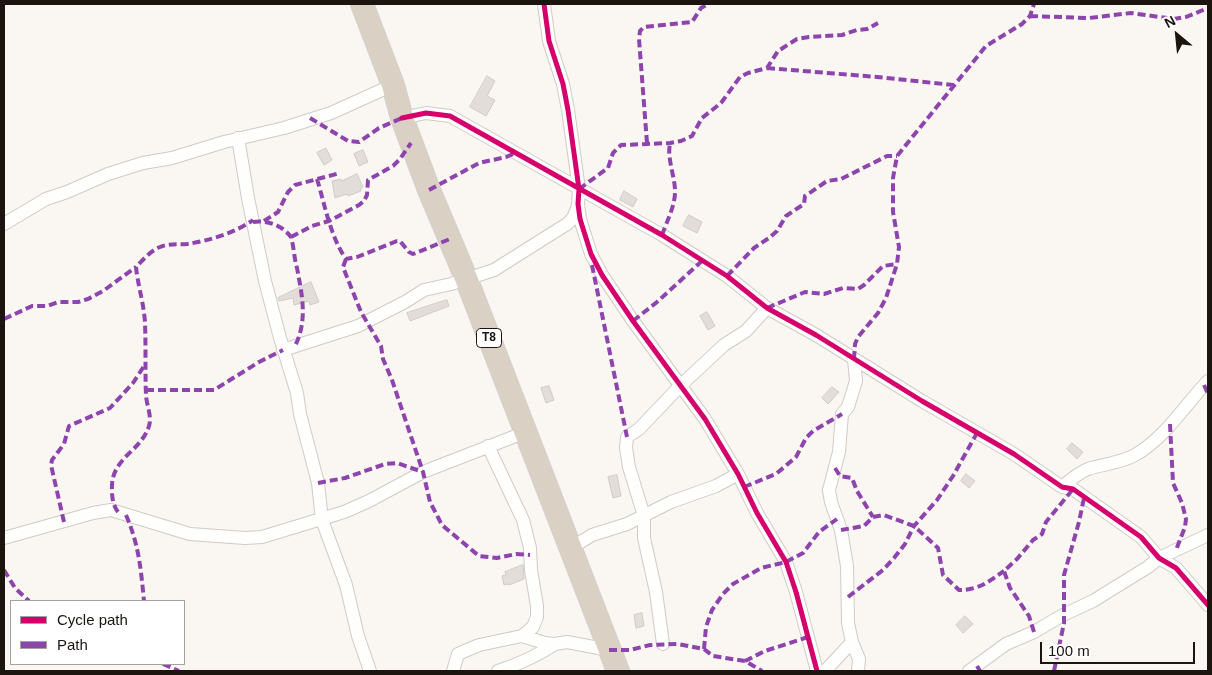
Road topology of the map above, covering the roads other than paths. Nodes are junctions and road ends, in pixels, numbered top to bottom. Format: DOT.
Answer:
graph roads {
  1 [pos="362,4"];
  2 [pos="544,4"];
  3 [pos="393,85"];
  4 [pos="402,118"];
  5 [pos="238,138"];
  6 [pos="579,189"];
  7 [pos="578,206"];
  8 [pos="4,224"];
  9 [pos="466,278"];
  10 [pos="767,308"];
  11 [pos="283,350"];
  12 [pos="854,359"];
  13 [pos="1208,381"];
  14 [pos="680,386"];
  15 [pos="526,432"];
  16 [pos="488,446"];
  17 [pos="738,474"];
  18 [pos="1062,487"];
  19 [pos="644,516"];
  20 [pos="322,520"];
  21 [pos="1208,535"];
  22 [pos="4,538"];
  23 [pos="571,548"];
  24 [pos="1159,558"];
  25 [pos="1208,605"];
  26 [pos="522,636"];
  27 [pos="852,642"];
  28 [pos="555,644"];
  29 [pos="662,644"];
  30 [pos="609,650"];
  31 [pos="370,671"];
  32 [pos="453,671"];
  33 [pos="498,671"];
  34 [pos="618,671"];
  35 [pos="817,671"];
  36 [pos="825,671"];
  37 [pos="858,671"];
  38 [pos="969,671"];
  1 -- 3 [label="highway, T8"];
  2 -- 6 [label="street"];
  3 -- 4 [label="highway, T8"];
  3 -- 5 [label="street"];
  4 -- 6 [label="street"];
  4 -- 9 [label="highway, T8"];
  5 -- 8 [label="street"];
  5 -- 11 [label="street"];
  6 -- 7 [label="street"];
  6 -- 10 [label="street"];
  7 -- 9 [label="street"];
  7 -- 14 [label="street"];
  9 -- 11 [label="street"];
  9 -- 15 [label="highway, T8"];
  10 -- 12 [label="street"];
  10 -- 14 [label="street"];
  11 -- 20 [label="street"];
  12 -- 18 [label="street"];
  12 -- 27 [label="street"];
  13 -- 18 [label="street"];
  14 -- 17 [label="street"];
  14 -- 19 [label="street"];
  15 -- 16 [label="street"];
  15 -- 23 [label="highway, T8"];
  16 -- 20 [label="street"];
  16 -- 26 [label="street"];
  17 -- 19 [label="street"];
  17 -- 35 [label="street"];
  18 -- 24 [label="street"];
  19 -- 23 [label="street"];
  19 -- 29 [label="street"];
  20 -- 22 [label="street"];
  20 -- 31 [label="street"];
  21 -- 24 [label="street"];
  23 -- 30 [label="highway, T8"];
  24 -- 25 [label="street"];
  24 -- 38 [label="street"];
  26 -- 28 [label="street"];
  26 -- 32 [label="street"];
  27 -- 36 [label="street"];
  27 -- 37 [label="street"];
  28 -- 30 [label="street"];
  28 -- 33 [label="street"];
  30 -- 34 [label="highway, T8"];
}
